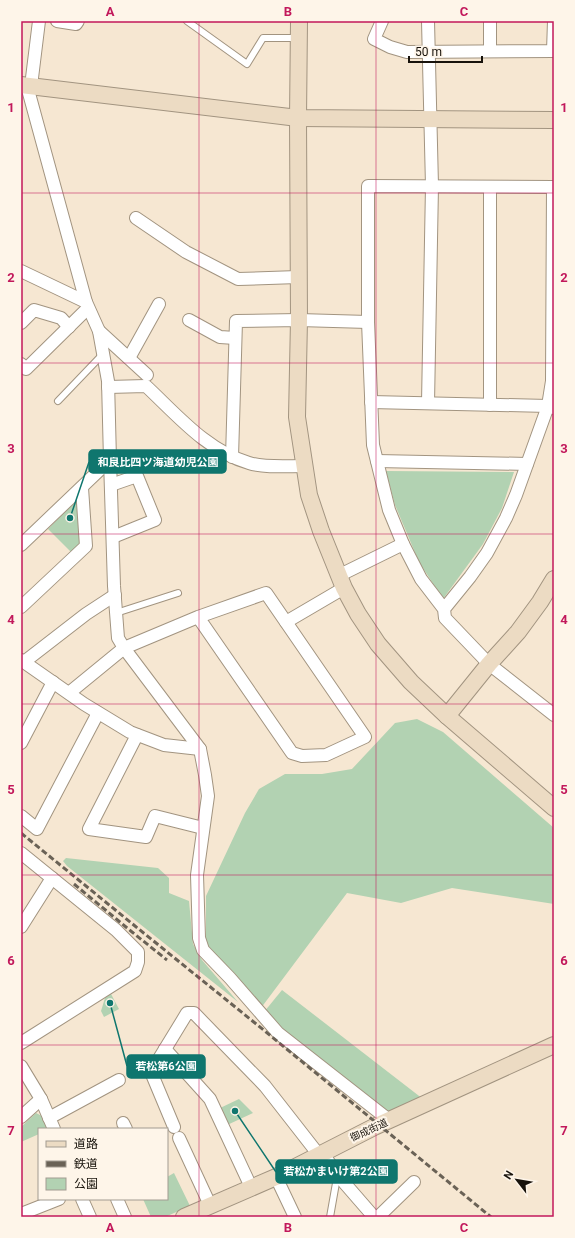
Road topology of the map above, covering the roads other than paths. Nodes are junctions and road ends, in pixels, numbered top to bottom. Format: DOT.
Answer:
graph roads {
  1 [pos="40,21"];
  2 [pos="57,21"];
  3 [pos="78,21"];
  4 [pos="187,21"];
  5 [pos="299,21"];
  6 [pos="382,21"];
  7 [pos="428,21"];
  8 [pos="490,21"];
  9 [pos="554,21"];
  10 [pos="299,38"];
  11 [pos="490,51"];
  12 [pos="554,51"];
  13 [pos="429,52"];
  14 [pos="26,85"];
  15 [pos="298,118"];
  16 [pos="430,119"];
  17 [pos="554,120"];
  18 [pos="432,186"];
  19 [pos="490,187"];
  20 [pos="136,218"];
  21 [pos="21,271"];
  22 [pos="298,277"];
  23 [pos="159,304"];
  24 [pos="87,305"];
  25 [pos="189,320"];
  26 [pos="299,320"];
  27 [pos="368,322"];
  28 [pos="553,322"];
  29 [pos="21,323"];
  30 [pos="69,327"];
  31 [pos="99,331"];
  32 [pos="235,338"];
  33 [pos="103,354"];
  34 [pos="129,358"];
  35 [pos="21,364"];
  36 [pos="148,375"];
  37 [pos="108,387"];
  38 [pos="58,401"];
  39 [pos="371,402"];
  40 [pos="428,403"];
  41 [pos="490,405"];
  42 [pos="551,407"];
  43 [pos="232,457"];
  44 [pos="110,460"];
  45 [pos="377,462"];
  46 [pos="527,464"];
  47 [pos="304,466"];
  48 [pos="111,485"];
  49 [pos="82,488"];
  50 [pos="113,537"];
  51 [pos="403,544"];
  52 [pos="21,545"];
  53 [pos="554,579"];
  54 [pos="342,581"];
  55 [pos="178,593"];
  56 [pos="115,596"];
  57 [pos="21,607"];
  58 [pos="444,609"];
  59 [pos="116,613"];
  60 [pos="198,617"];
  61 [pos="286,622"];
  62 [pos="124,648"];
  63 [pos="23,661"];
  64 [pos="489,664"];
  65 [pos="53,682"];
  66 [pos="68,693"];
  67 [pos="552,709"];
  68 [pos="98,713"];
  69 [pos="447,716"];
  70 [pos="137,735"];
  71 [pos="21,742"];
  72 [pos="200,749"];
  73 [pos="554,808"];
  74 [pos="21,816"];
  75 [pos="204,828"];
  76 [pos="21,853"];
  77 [pos="52,878"];
  78 [pos="21,927"];
  79 [pos="21,1044"];
  80 [pos="554,1045"];
  81 [pos="165,1049"];
  82 [pos="21,1066"];
  83 [pos="113,1081"];
  84 [pos="41,1098"];
  85 [pos="21,1116"];
  86 [pos="389,1120"];
  87 [pos="51,1124"];
  88 [pos="320,1154"];
  89 [pos="276,1177"];
  90 [pos="341,1179"];
  91 [pos="414,1182"];
  92 [pos="251,1187"];
  93 [pos="56,1200"];
  94 [pos="82,1200"];
  95 [pos="117,1200"];
  96 [pos="210,1206"];
  97 [pos="21,1214"];
  98 [pos="90,1217"];
  99 [pos="125,1217"];
  100 [pos="184,1217"];
  101 [pos="295,1217"];
  102 [pos="330,1217"];
  103 [pos="374,1217"];
  104 [pos="378,1217"];
  1 -- 14 [label="street"];
  2 -- 3 [label="street"];
  4 -- 10 [label="lane"];
  5 -- 10 [label="street"];
  6 -- 13 [label="street"];
  7 -- 13 [label="street"];
  8 -- 11 [label="street"];
  9 -- 12 [label="street"];
  10 -- 15 [label="street"];
  11 -- 12 [label="street"];
  11 -- 13 [label="street"];
  13 -- 16 [label="street"];
  14 -- 15 [label="street"];
  14 -- 24 [label="street"];
  15 -- 16 [label="street"];
  15 -- 22 [label="street"];
  16 -- 17 [label="street"];
  16 -- 18 [label="street"];
  18 -- 19 [label="street"];
  18 -- 27 [label="street"];
  18 -- 40 [label="street"];
  19 -- 28 [label="street"];
  19 -- 41 [label="street"];
  20 -- 22 [label="street"];
  21 -- 24 [label="street"];
  22 -- 26 [label="street"];
  23 -- 34 [label="street"];
  24 -- 30 [label="street"];
  24 -- 31 [label="street"];
  25 -- 32 [label="street"];
  26 -- 27 [label="street"];
  26 -- 32 [label="street"];
  26 -- 47 [label="street"];
  27 -- 39 [label="street"];
  28 -- 42 [label="street"];
  29 -- 30 [label="street"];
  30 -- 35 [label="street"];
  31 -- 33 [label="street"];
  31 -- 34 [label="street"];
  32 -- 43 [label="street"];
  33 -- 37 [label="street"];
  33 -- 38 [label="lane"];
  34 -- 36 [label="street"];
  37 -- 43 [label="street"];
  37 -- 44 [label="street"];
  39 -- 40 [label="street"];
  39 -- 45 [label="street"];
  40 -- 41 [label="street"];
  41 -- 42 [label="street"];
  42 -- 46 [label="street"];
  43 -- 47 [label="street"];
  44 -- 48 [label="street"];
  44 -- 49 [label="street"];
  45 -- 46 [label="street"];
  45 -- 51 [label="street"];
  46 -- 58 [label="street"];
  47 -- 54 [label="street"];
  48 -- 50 [label="street"];
  48 -- 50 [label="street"];
  49 -- 52 [label="street"];
  49 -- 57 [label="street"];
  50 -- 56 [label="street"];
  51 -- 54 [label="street"];
  51 -- 58 [label="street"];
  53 -- 64 [label="street"];
  54 -- 61 [label="street"];
  54 -- 69 [label="street"];
  55 -- 59 [label="lane"];
  56 -- 59 [label="street"];
  56 -- 63 [label="street"];
  58 -- 64 [label="street"];
  59 -- 62 [label="street"];
  60 -- 61 [label="street"];
  60 -- 61 [label="street"];
  60 -- 62 [label="street"];
  62 -- 66 [label="street"];
  62 -- 72 [label="street"];
  63 -- 65 [label="street"];
  64 -- 67 [label="street"];
  64 -- 69 [label="street"];
  65 -- 66 [label="street"];
  65 -- 71 [label="street"];
  66 -- 68 [label="street"];
  68 -- 70 [label="street"];
  68 -- 74 [label="street"];
  69 -- 73 [label="street"];
  70 -- 72 [label="street"];
  70 -- 75 [label="street"];
  72 -- 75 [label="street"];
  75 -- 86 [label="street"];
  76 -- 77 [label="street"];
  77 -- 78 [label="street"];
  77 -- 79 [label="street"];
  80 -- 86 [label="street, 御成街道"];
  81 -- 88 [label="street"];
  81 -- 92 [label="street"];
  81 -- 96 [label="street"];
  82 -- 84 [label="street"];
  83 -- 87 [label="street"];
  84 -- 85 [label="street"];
  84 -- 87 [label="street"];
  86 -- 88 [label="street, 御成街道"];
  88 -- 89 [label="street, 御成街道"];
  88 -- 90 [label="street"];
  89 -- 92 [label="street, 御成街道"];
  89 -- 101 [label="street"];
  90 -- 102 [label="lane"];
  90 -- 103 [label="street"];
  91 -- 104 [label="street"];
  92 -- 96 [label="street, 御成街道"];
  93 -- 97 [label="street"];
  94 -- 98 [label="street"];
  95 -- 99 [label="street"];
  96 -- 100 [label="street, 御成街道"];
}
